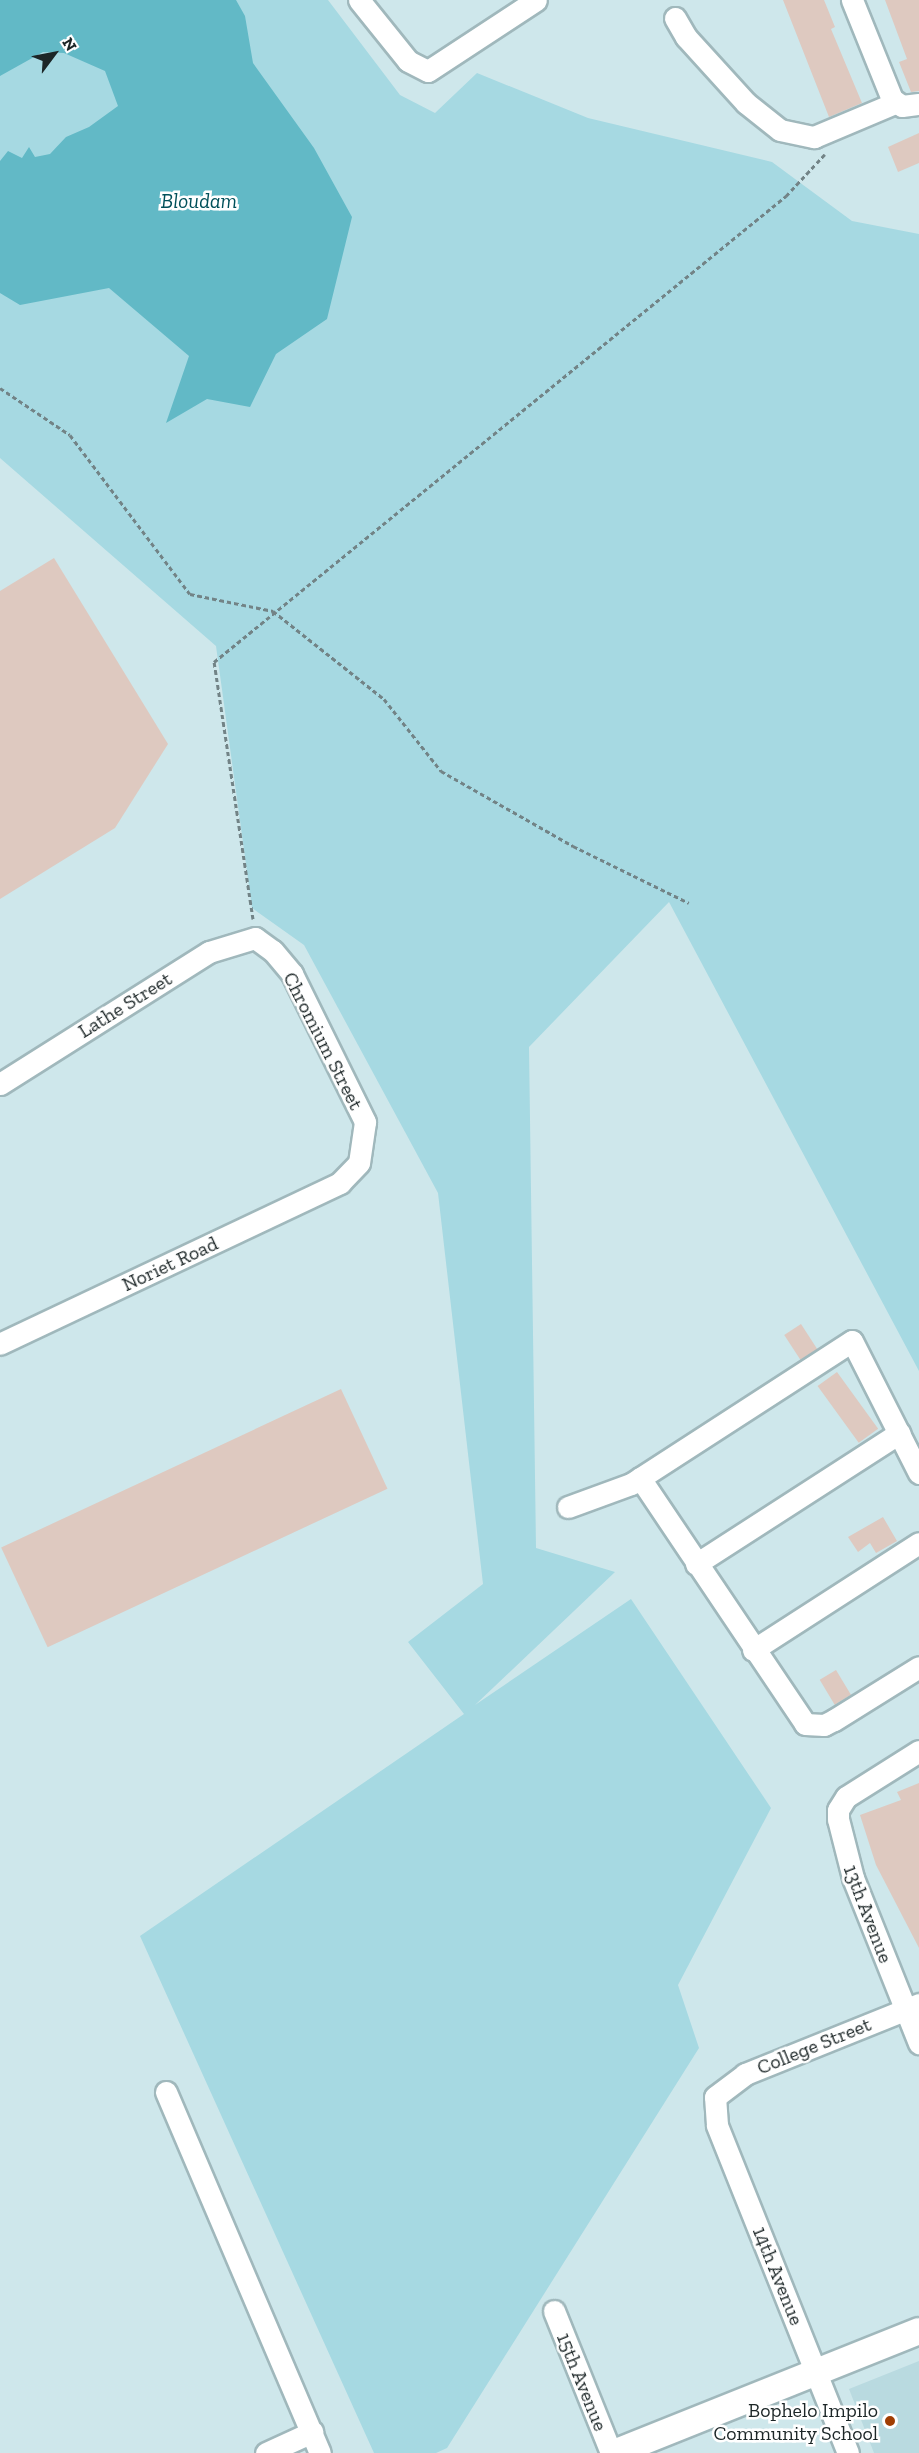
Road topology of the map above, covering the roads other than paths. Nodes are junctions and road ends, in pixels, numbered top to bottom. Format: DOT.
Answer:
graph roads {
  1 [pos="359,0"];
  2 [pos="536,0"];
  3 [pos="852,0"];
  4 [pos="675,18"];
  5 [pos="904,104"];
  6 [pos="255,938"];
  7 [pos="0,1084"];
  8 [pos="340,1183"];
  9 [pos="0,1344"];
  10 [pos="899,1433"];
  11 [pos="919,1473"];
  12 [pos="640,1478"];
  13 [pos="568,1507"];
  14 [pos="919,1543"];
  15 [pos="696,1564"];
  16 [pos="753,1650"];
  17 [pos="919,1667"];
  18 [pos="919,1750"];
  19 [pos="912,2007"];
  20 [pos="919,2043"];
  21 [pos="166,2092"];
  22 [pos="715,2097"];
  23 [pos="554,2312"];
  24 [pos="919,2331"];
  25 [pos="817,2374"];
  26 [pos="312,2432"];
  27 [pos="266,2453"];
  28 [pos="320,2453"];
  29 [pos="612,2453"];
  30 [pos="848,2453"];
  1 -- 2 [label="street"];
  3 -- 5 [label="street"];
  4 -- 5 [label="street"];
  6 -- 7 [label="street, Lathe Street"];
  6 -- 8 [label="street, Chromium Street"];
  8 -- 9 [label="street, Noriet Road"];
  10 -- 11 [label="street"];
  10 -- 12 [label="street"];
  10 -- 15 [label="street"];
  12 -- 13 [label="street"];
  12 -- 15 [label="street"];
  14 -- 16 [label="street"];
  15 -- 16 [label="street"];
  16 -- 17 [label="street"];
  18 -- 19 [label="street, 13th Avenue"];
  19 -- 20 [label="street, 13th Avenue"];
  19 -- 22 [label="street, College Street"];
  21 -- 26 [label="street"];
  22 -- 25 [label="street, 14th Avenue"];
  23 -- 29 [label="street, 15th Avenue"];
  24 -- 25 [label="main road"];
  25 -- 29 [label="main road"];
  25 -- 30 [label="street, 14th Avenue"];
  26 -- 27 [label="street"];
  26 -- 28 [label="street"];
}
